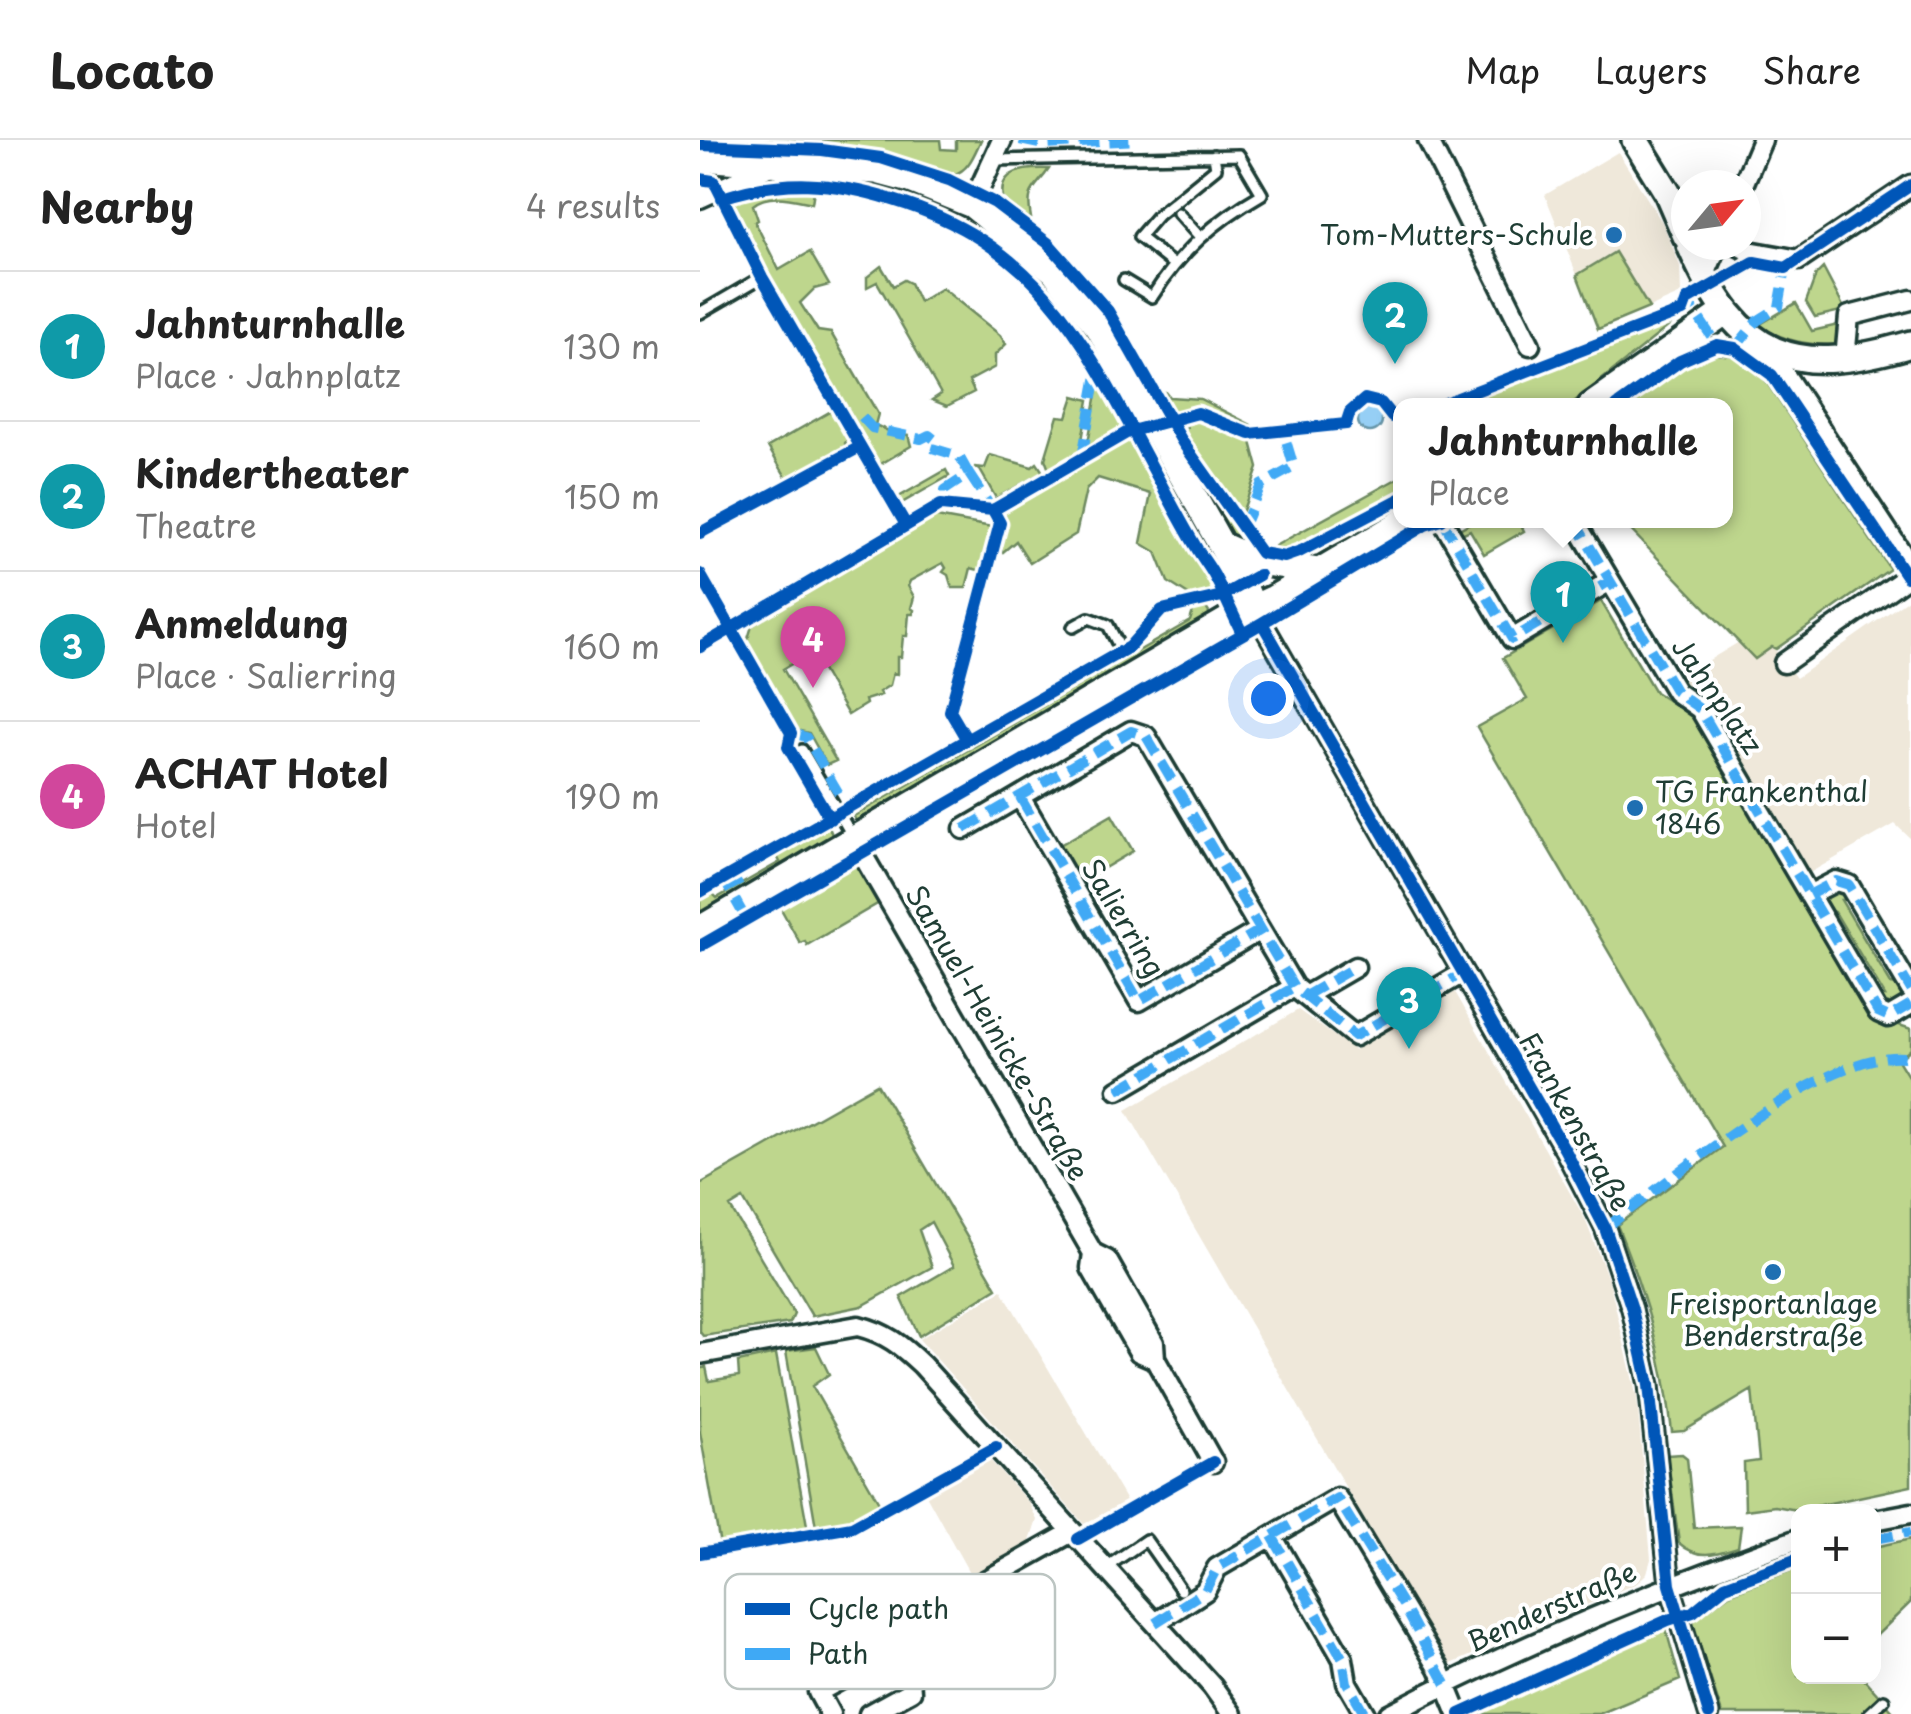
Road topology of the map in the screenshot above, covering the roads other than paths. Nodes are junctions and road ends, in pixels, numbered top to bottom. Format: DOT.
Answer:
graph roads {
  1 [pos="1002,140"];
  2 [pos="1428,140"];
  3 [pos="1636,140"];
  4 [pos="1762,140"];
  5 [pos="1214,156"];
  6 [pos="700,158"];
  7 [pos="992,160"];
  8 [pos="778,163"];
  9 [pos="1749,170"];
  10 [pos="1911,185"];
  11 [pos="700,198"];
  12 [pos="1671,201"];
  13 [pos="972,205"];
  14 [pos="1178,213"];
  15 [pos="1199,236"];
  16 [pos="1761,253"];
  17 [pos="1697,260"];
  18 [pos="1711,260"];
  19 [pos="1173,264"];
  20 [pos="762,277"];
  21 [pos="1704,277"];
  22 [pos="1124,280"];
  23 [pos="1911,300"];
  24 [pos="1725,312"];
  25 [pos="700,313"];
  26 [pos="1911,344"];
  27 [pos="1530,345"];
  28 [pos="1768,349"];
  29 [pos="1845,359"];
  30 [pos="1811,360"];
  31 [pos="1799,396"];
  32 [pos="1603,398"];
  33 [pos="1393,528"];
  34 [pos="1447,528"];
  35 [pos="1579,528"];
  36 [pos="1222,546"];
  37 [pos="1910,563"];
  38 [pos="1318,571"];
  39 [pos="1610,581"];
  40 [pos="1253,607"];
  41 [pos="1162,610"];
  42 [pos="1073,627"];
  43 [pos="1122,652"];
  44 [pos="1784,663"];
  45 [pos="802,750"];
  46 [pos="1020,797"];
  47 [pos="840,814"];
  48 [pos="964,829"];
  49 [pos="854,840"];
  50 [pos="700,892"];
  51 [pos="1808,895"];
  52 [pos="700,929"];
  53 [pos="1260,930"];
  54 [pos="1355,967"];
  55 [pos="1463,973"];
  56 [pos="1911,990"];
  57 [pos="1299,992"];
  58 [pos="1911,1004"];
  59 [pos="1889,1017"];
  60 [pos="1911,1025"];
  61 [pos="1118,1090"];
  62 [pos="700,1354"];
  63 [pos="1214,1462"];
  64 [pos="1911,1513"];
  65 [pos="1881,1519"];
  66 [pos="1072,1532"];
  67 [pos="1272,1536"];
  68 [pos="1791,1542"];
  69 [pos="1104,1568"];
  70 [pos="998,1574"];
  71 [pos="1670,1585"];
  72 [pos="1181,1590"];
  73 [pos="1155,1623"];
  74 [pos="1446,1684"];
  75 [pos="823,1689"];
  76 [pos="911,1689"];
  77 [pos="1884,1700"];
  78 [pos="830,1714"];
  79 [pos="869,1714"];
  80 [pos="1232,1714"];
  81 [pos="1365,1714"];
  82 [pos="1389,1714"];
  83 [pos="1458,1714"];
  84 [pos="1709,1714"];
  85 [pos="1869,1714"];
  1 -- 7 [label="street"];
  2 -- 27 [label="street"];
  3 -- 12 [label="main road"];
  4 -- 9 [label="street"];
  5 -- 7 [label="lane"];
  5 -- 15 [label="lane"];
  5 -- 19 [label="lane"];
  6 -- 8 [label="main road"];
  7 -- 13 [label="street"];
  8 -- 11 [label="street"];
  8 -- 13 [label="main road"];
  10 -- 16 [label="street"];
  13 -- 36 [label="main road"];
  14 -- 15 [label="lane"];
  15 -- 19 [label="lane"];
  17 -- 21 [label="main road"];
  18 -- 21 [label="street"];
  19 -- 22 [label="lane"];
  20 -- 25 [label="lane"];
  21 -- 24 [label="main road"];
  23 -- 29 [label="street"];
  24 -- 28 [label="main road"];
  24 -- 32 [label="main road"];
  26 -- 29 [label="main road"];
  28 -- 30 [label="main road"];
  28 -- 31 [label="street"];
  29 -- 30 [label="main road"];
  30 -- 31 [label="street"];
  31 -- 37 [label="street"];
  33 -- 38 [label="main road"];
  34 -- 39 [label="street"];
  35 -- 39 [label="street, Jahnplatz"];
  36 -- 38 [label="main road"];
  36 -- 40 [label="main road"];
  37 -- 44 [label="street"];
  38 -- 40 [label="main road"];
  39 -- 51 [label="street, Jahnplatz"];
  40 -- 49 [label="main road"];
  40 -- 55 [label="street, Frankenstraße"];
  41 -- 43 [label="lane"];
  42 -- 43 [label="lane"];
  43 -- 47 [label="lane"];
  45 -- 47 [label="lane"];
  46 -- 48 [label="street"];
  46 -- 53 [label="street"];
  46 -- 53 [label="street, Salierring"];
  47 -- 49 [label="lane"];
  47 -- 50 [label="lane"];
  49 -- 52 [label="main road"];
  49 -- 63 [label="street, Samuel-Heinicke-Straße"];
  51 -- 56 [label="street"];
  51 -- 59 [label="street, Jahnplatz"];
  53 -- 57 [label="street"];
  54 -- 57 [label="street"];
  55 -- 57 [label="street"];
  55 -- 71 [label="street, Frankenstraße"];
  57 -- 61 [label="street"];
  58 -- 59 [label="street"];
  59 -- 60 [label="street"];
  62 -- 66 [label="street"];
  64 -- 65 [label="street"];
  66 -- 69 [label="street"];
  66 -- 70 [label="street"];
  67 -- 73 [label="street"];
  67 -- 74 [label="street"];
  67 -- 81 [label="street"];
  68 -- 71 [label="street, Benderstraße"];
  69 -- 72 [label="lane"];
  69 -- 73 [label="street"];
  71 -- 74 [label="street, Benderstraße"];
  71 -- 84 [label="street, Frankenstraße"];
  73 -- 80 [label="street"];
  74 -- 82 [label="street, Benderstraße"];
  74 -- 83 [label="street"];
  75 -- 78 [label="street"];
  76 -- 79 [label="street"];
  77 -- 85 [label="lane"];
}
